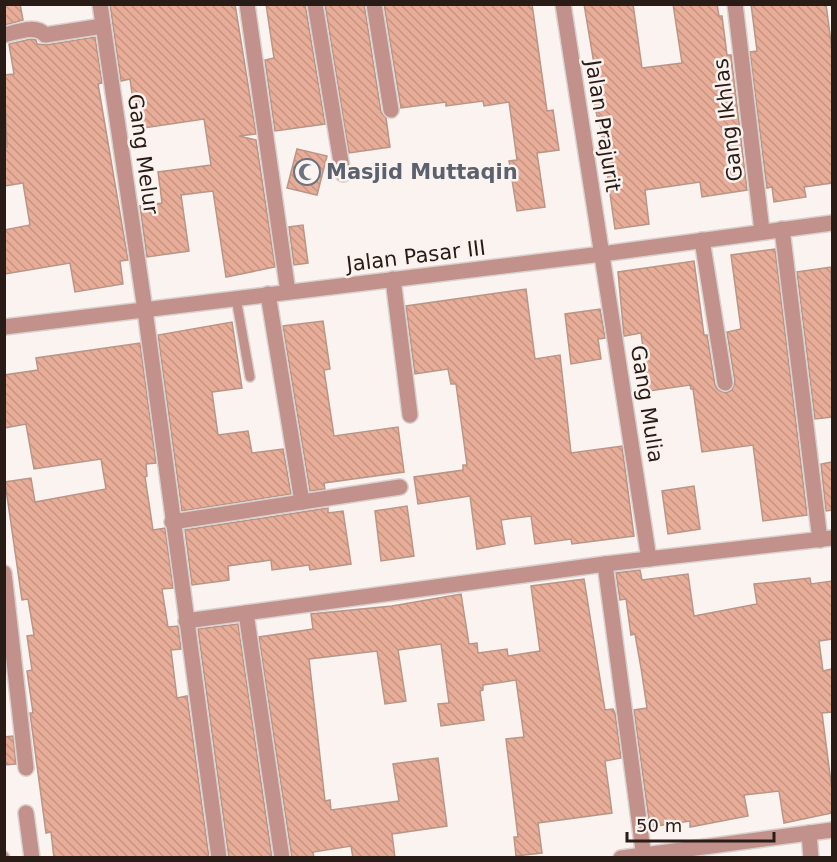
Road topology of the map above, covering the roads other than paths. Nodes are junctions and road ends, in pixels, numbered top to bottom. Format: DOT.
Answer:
graph roads {
  1 [pos="100,4"];
  2 [pos="247,4"];
  3 [pos="315,4"];
  4 [pos="374,4"];
  5 [pos="563,4"];
  6 [pos="735,4"];
  7 [pos="103,26"];
  8 [pos="4,35"];
  9 [pos="391,110"];
  10 [pos="343,174"];
  11 [pos="832,223"];
  12 [pos="782,229"];
  13 [pos="762,231"];
  14 [pos="702,240"];
  15 [pos="602,254"];
  16 [pos="393,279"];
  17 [pos="288,292"];
  18 [pos="268,294"];
  19 [pos="236,298"];
  20 [pos="145,310"];
  21 [pos="4,327"];
  22 [pos="250,377"];
  23 [pos="725,383"];
  24 [pos="410,416"];
  25 [pos="400,487"];
  26 [pos="302,502"];
  27 [pos="172,522"];
  28 [pos="826,539"];
  29 [pos="649,559"];
  30 [pos="605,564"];
  31 [pos="4,573"];
  32 [pos="246,613"];
  33 [pos="186,621"];
  34 [pos="26,768"];
  35 [pos="26,813"];
  36 [pos="832,830"];
  37 [pos="809,833"];
  38 [pos="644,856"];
  39 [pos="32,858"];
  40 [pos="219,858"];
  41 [pos="282,858"];
  42 [pos="621,858"];
  43 [pos="811,858"];
  1 -- 7 [label="street, Gang Melur"];
  2 -- 17 [label="street"];
  3 -- 10 [label="street"];
  4 -- 9 [label="street"];
  5 -- 15 [label="street, Jalan Prajurit"];
  6 -- 13 [label="street, Gang Ikhlas"];
  7 -- 8 [label="street"];
  7 -- 20 [label="street, Gang Melur"];
  11 -- 12 [label="street, Jalan Pasar III"];
  12 -- 13 [label="street, Jalan Pasar III"];
  12 -- 28 [label="street"];
  13 -- 14 [label="street, Jalan Pasar III"];
  14 -- 15 [label="street, Jalan Pasar III"];
  14 -- 23 [label="street"];
  15 -- 16 [label="street, Jalan Pasar III"];
  15 -- 29 [label="street, Gang Mulia"];
  16 -- 17 [label="street, Jalan Pasar III"];
  16 -- 24 [label="street"];
  17 -- 18 [label="street, Jalan Pasar III"];
  18 -- 19 [label="street, Jalan Pasar III"];
  18 -- 26 [label="street"];
  19 -- 20 [label="street, Jalan Pasar III"];
  19 -- 22 [label="lane"];
  20 -- 21 [label="street, Jalan Pasar III"];
  20 -- 27 [label="street, Gang Melur"];
  25 -- 26 [label="street"];
  26 -- 27 [label="street"];
  27 -- 33 [label="street, Gang Melur"];
  28 -- 29 [label="street"];
  29 -- 30 [label="street"];
  30 -- 32 [label="street"];
  30 -- 38 [label="street"];
  31 -- 34 [label="street"];
  32 -- 33 [label="street"];
  32 -- 41 [label="street"];
  33 -- 40 [label="street, Gang Melur"];
  35 -- 39 [label="street"];
  36 -- 37 [label="street"];
  37 -- 38 [label="street"];
  37 -- 43 [label="street"];
  38 -- 42 [label="street"];
}
